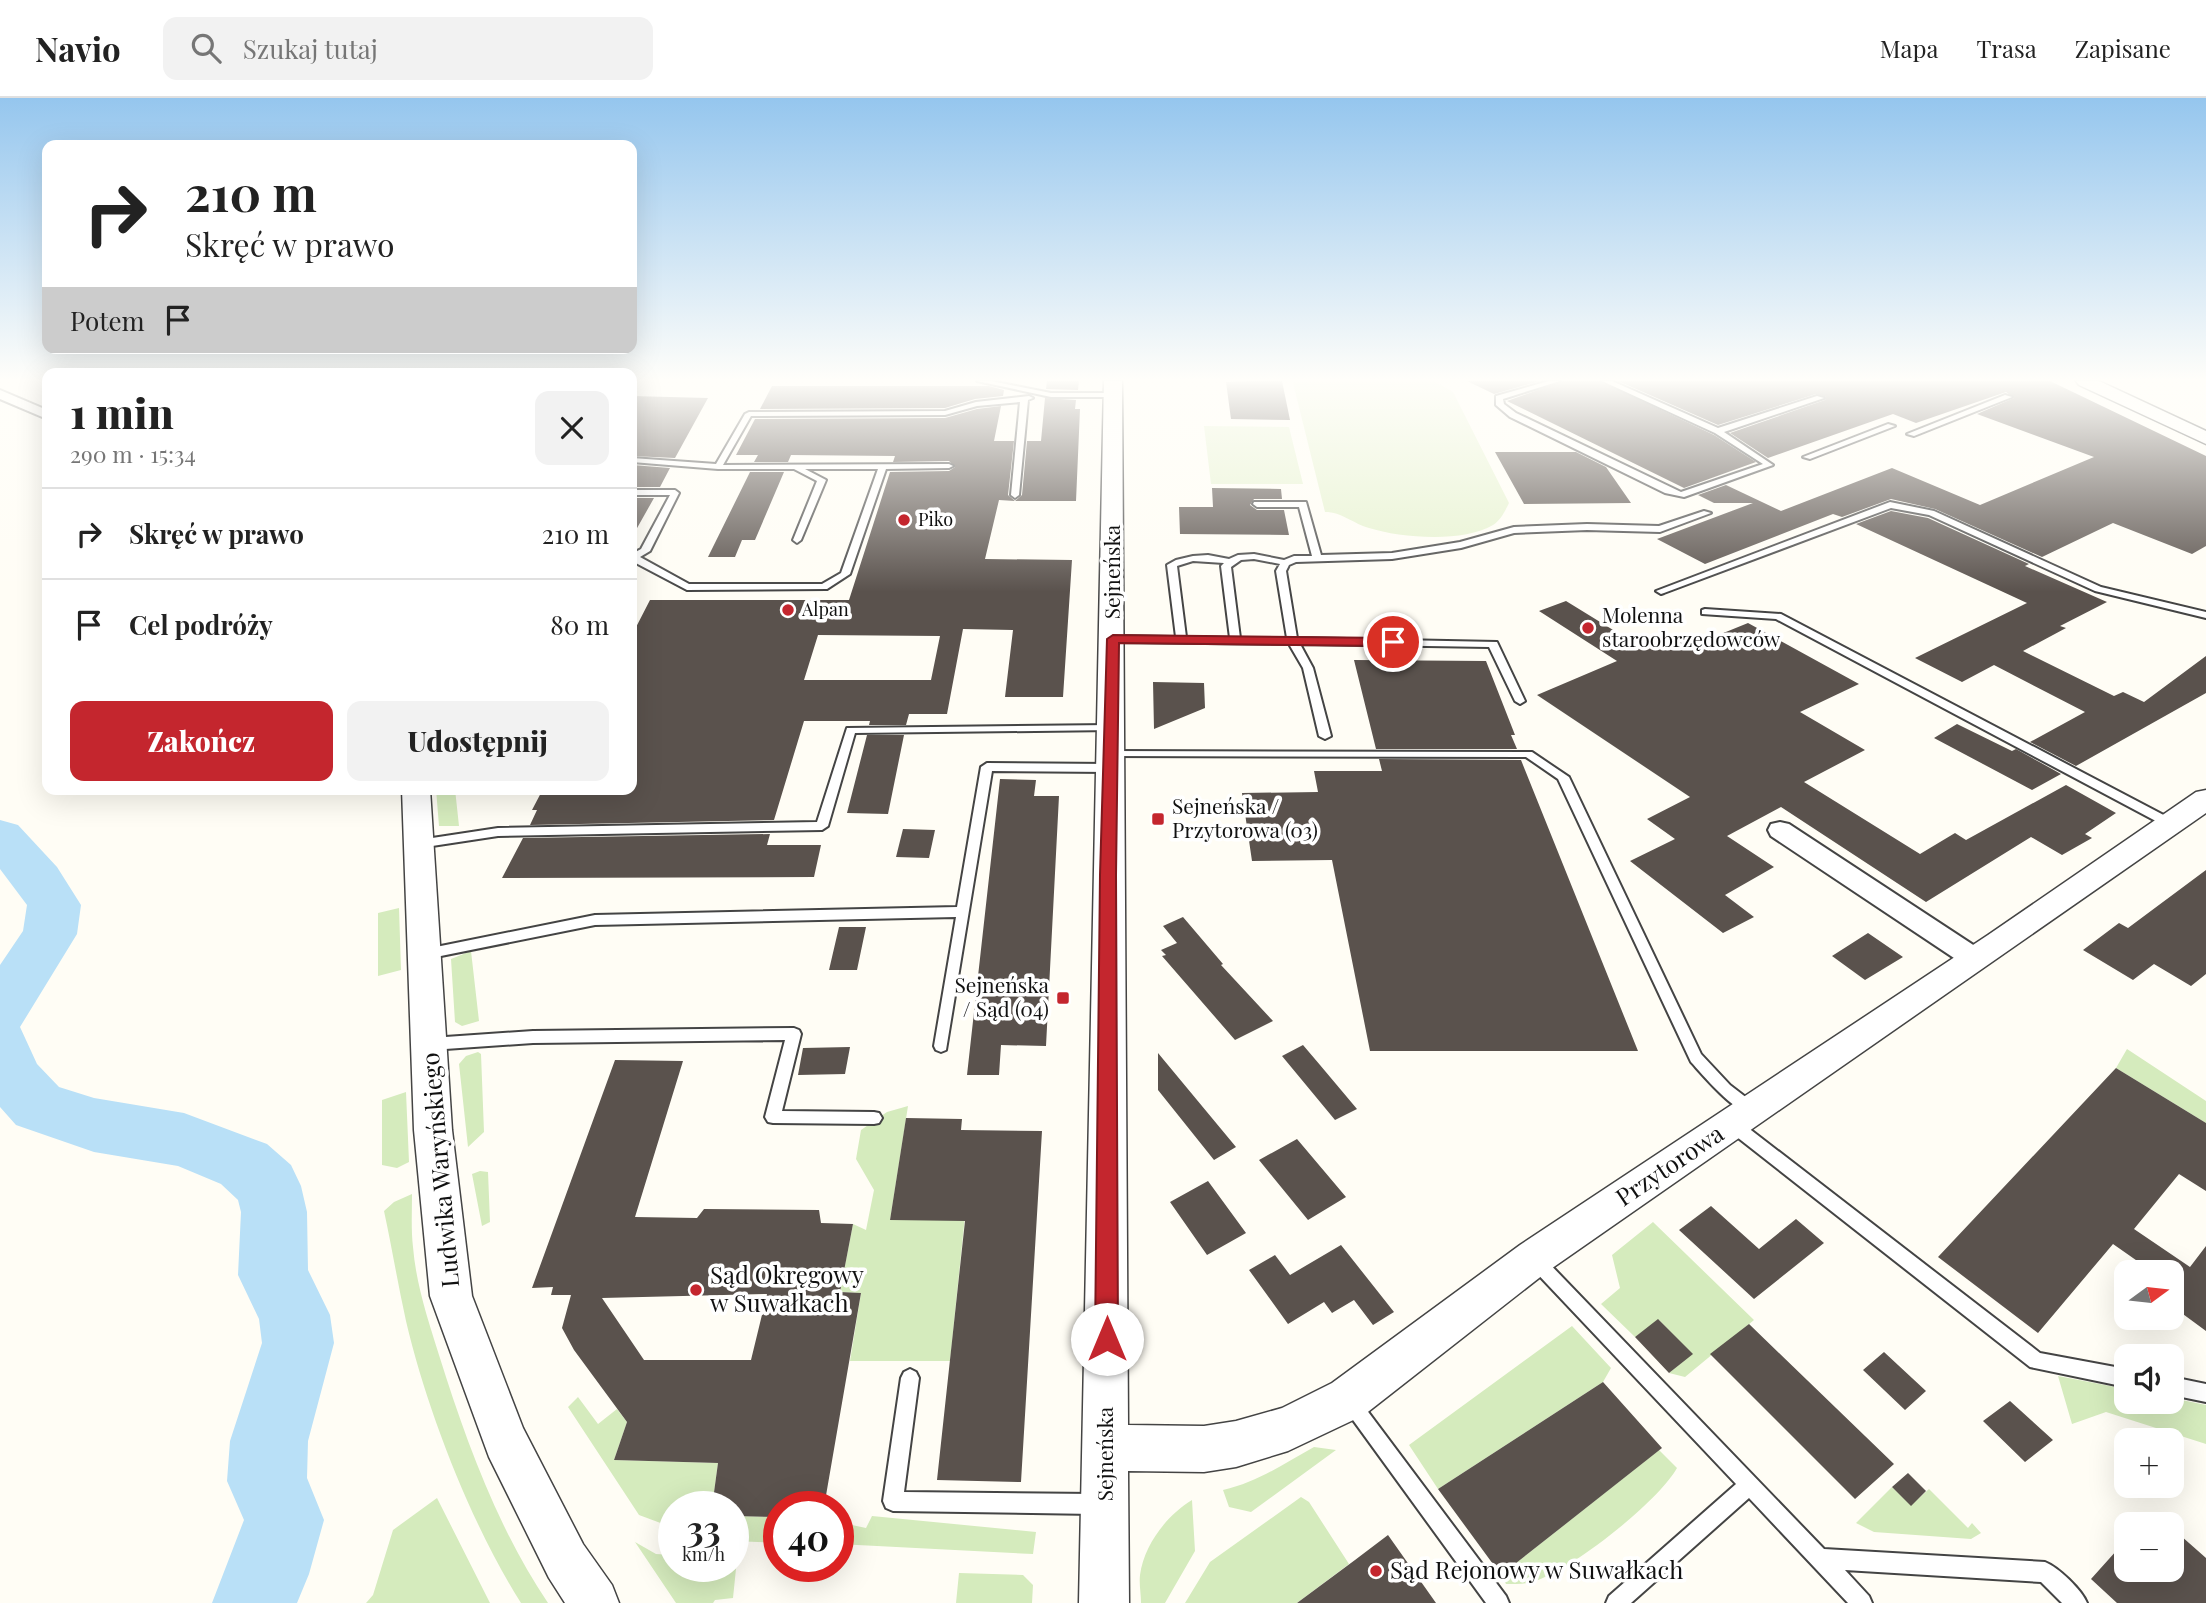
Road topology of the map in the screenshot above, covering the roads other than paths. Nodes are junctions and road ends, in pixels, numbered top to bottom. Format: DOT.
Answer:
graph roads {
  1 [pos="727,451"];
  2 [pos="1019,451"];
  3 [pos="1113,451"];
  4 [pos="1586,451"];
  5 [pos="1748,451"];
  6 [pos="1823,451"];
  7 [pos="1807,457"];
  8 [pos="637,460"];
  9 [pos="883,466"];
  10 [pos="950,466"];
  11 [pos="718,467"];
  12 [pos="793,467"];
  13 [pos="637,492"];
  14 [pos="1015,495"];
  15 [pos="1257,504"];
  16 [pos="1707,513"];
  17 [pos="797,540"];
  18 [pos="637,555"];
  19 [pos="1317,558"];
  20 [pos="637,559"];
  21 [pos="1230,562"];
  22 [pos="1285,564"];
  23 [pos="1661,591"];
  24 [pos="1705,612"];
  25 [pos="2206,615"];
  26 [pos="1113,639"];
  27 [pos="1181,639"];
  28 [pos="1235,640"];
  29 [pos="1292,640"];
  30 [pos="1520,701"];
  31 [pos="1110,729"];
  32 [pos="1325,736"];
  33 [pos="1110,761"];
  34 [pos="416,795"];
  35 [pos="2206,799"];
  36 [pos="2171,824"];
  37 [pos="1780,830"];
  38 [pos="419,844"];
  39 [pos="963,912"];
  40 [pos="426,954"];
  41 [pos="1975,959"];
  42 [pos="431,1044"];
  43 [pos="941,1046"];
  44 [pos="874,1118"];
  45 [pos="1743,1118"];
  46 [pos="1534,1258"];
  47 [pos="2114,1376"];
  48 [pos="910,1378"];
  49 [pos="2184,1388"];
  50 [pos="2206,1393"];
  51 [pos="1348,1399"];
  52 [pos="1105,1448"];
  53 [pos="1750,1484"];
  54 [pos="1106,1504"];
  55 [pos="1821,1559"];
  56 [pos="594,1603"];
  57 [pos="1104,1603"];
  58 [pos="1499,1603"];
  59 [pos="1616,1603"];
  60 [pos="1862,1603"];
  61 [pos="2077,1603"];
  1 -- 11 [label="lane"];
  2 -- 14 [label="lane"];
  3 -- 26 [label="street, Sejneńska"];
  4 -- 5 [label="lane"];
  6 -- 7 [label="lane"];
  8 -- 11 [label="lane"];
  9 -- 10 [label="lane"];
  9 -- 12 [label="lane"];
  9 -- 20 [label="lane"];
  11 -- 12 [label="lane"];
  12 -- 17 [label="lane"];
  13 -- 18 [label="lane"];
  15 -- 19 [label="lane"];
  16 -- 19 [label="lane"];
  19 -- 22 [label="lane"];
  21 -- 22 [label="lane"];
  21 -- 27 [label="lane"];
  21 -- 28 [label="lane"];
  22 -- 29 [label="lane"];
  23 -- 25 [label="lane"];
  24 -- 36 [label="lane"];
  26 -- 27 [label="lane"];
  26 -- 31 [label="street, Sejneńska"];
  27 -- 28 [label="lane"];
  28 -- 29 [label="lane"];
  29 -- 30 [label="lane"];
  29 -- 32 [label="lane"];
  31 -- 33 [label="street, Sejneńska"];
  31 -- 38 [label="lane"];
  33 -- 39 [label="lane"];
  33 -- 45 [label="lane"];
  33 -- 52 [label="street, Sejneńska"];
  34 -- 38 [label="street, Ludwika Waryńskiego"];
  35 -- 36 [label="street, Przytorowa"];
  36 -- 41 [label="street, Przytorowa"];
  37 -- 41 [label="street"];
  38 -- 40 [label="street, Ludwika Waryńskiego"];
  39 -- 40 [label="lane"];
  39 -- 43 [label="lane"];
  40 -- 42 [label="street, Ludwika Waryńskiego"];
  41 -- 45 [label="street, Przytorowa"];
  42 -- 44 [label="lane"];
  42 -- 56 [label="street, Ludwika Waryńskiego"];
  45 -- 46 [label="street, Przytorowa"];
  45 -- 47 [label="lane"];
  46 -- 51 [label="street, Przytorowa"];
  46 -- 53 [label="lane"];
  48 -- 54 [label="lane"];
  49 -- 50 [label="lane"];
  51 -- 52 [label="street, Przytorowa"];
  51 -- 58 [label="lane"];
  52 -- 54 [label="street, Sejneńska"];
  53 -- 55 [label="lane"];
  53 -- 59 [label="lane"];
  54 -- 57 [label="street, Sejneńska"];
  55 -- 60 [label="lane"];
  55 -- 61 [label="lane"];
}
